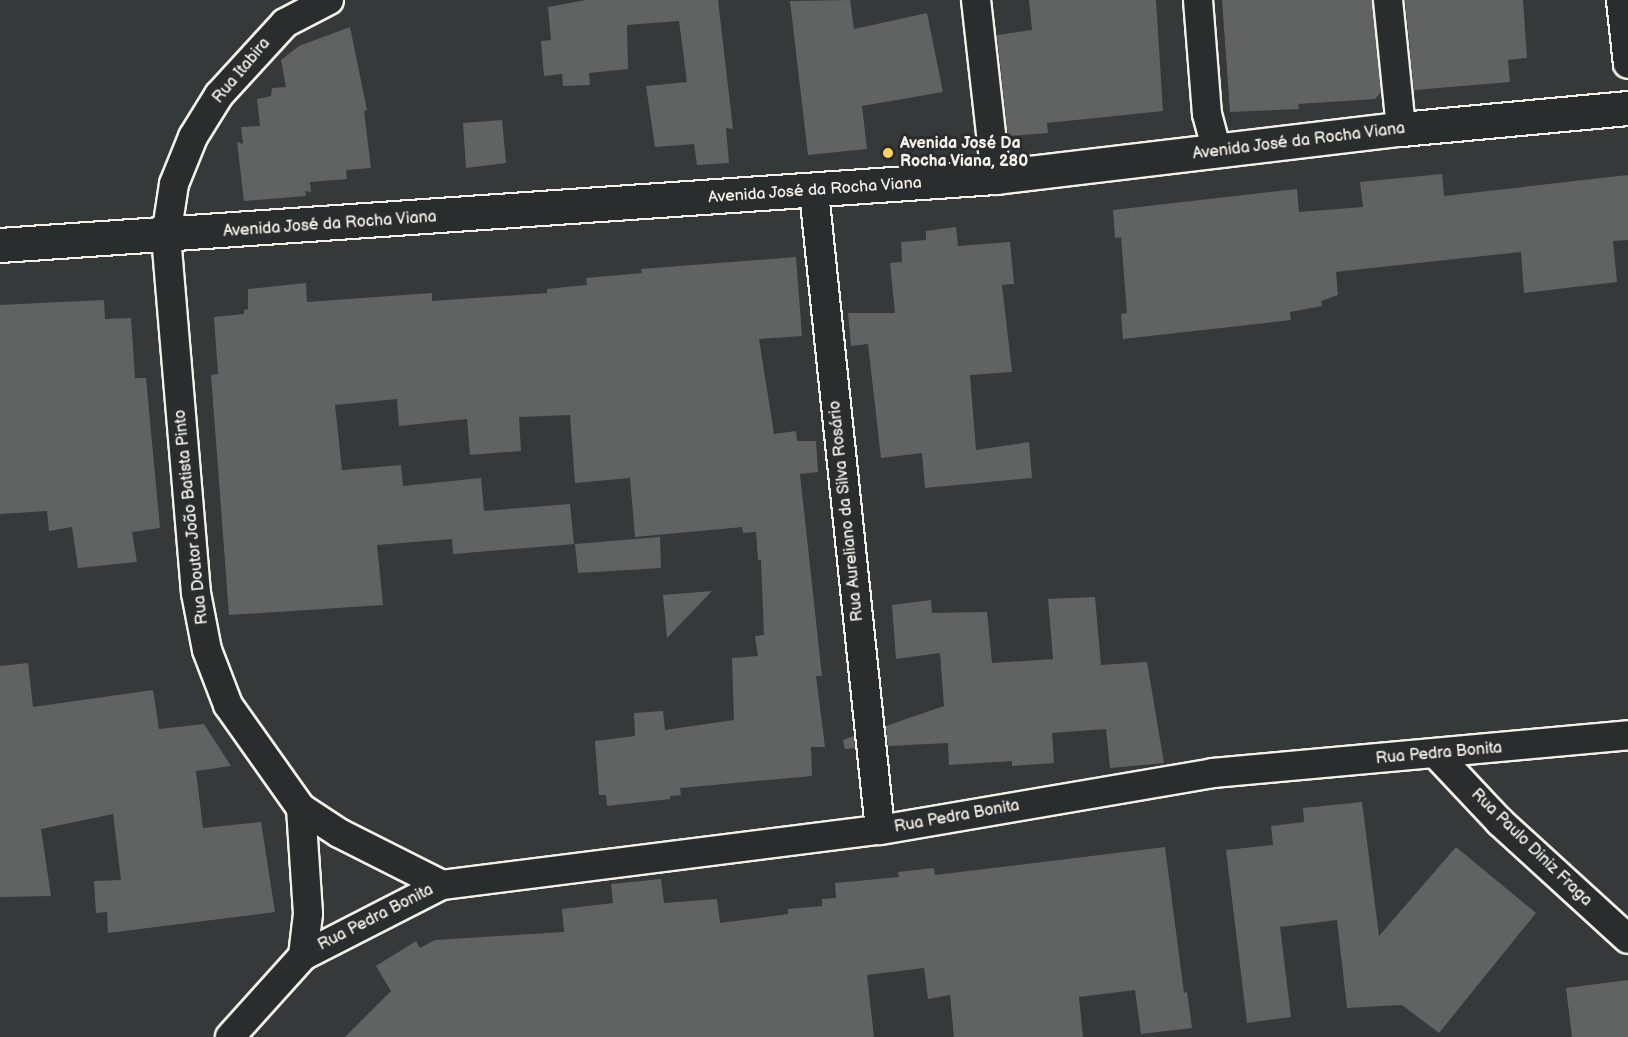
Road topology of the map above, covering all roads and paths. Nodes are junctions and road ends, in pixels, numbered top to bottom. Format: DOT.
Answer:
graph roads {
  1 [pos="329,0"];
  2 [pos="976,0"];
  3 [pos="1198,0"];
  4 [pos="1388,0"];
  5 [pos="1622,0"];
  6 [pos="1628,64"];
  7 [pos="1628,108"];
  8 [pos="1401,129"];
  9 [pos="1217,151"];
  10 [pos="996,177"];
  11 [pos="814,192"];
  12 [pos="166,236"];
  13 [pos="0,245"];
  14 [pos="1628,735"];
  15 [pos="1437,755"];
  16 [pos="301,808"];
  17 [pos="880,830"];
  18 [pos="442,885"];
  19 [pos="1628,939"];
  20 [pos="303,956"];
  21 [pos="230,1037"];
  1 -- 12 [label="street, Rua Itabira"];
  2 -- 10 [label="street"];
  3 -- 9 [label="street"];
  4 -- 8 [label="street"];
  5 -- 6 [label="street"];
  7 -- 8 [label="street, Avenida José da Rocha Viana"];
  8 -- 9 [label="street, Avenida José da Rocha Viana"];
  9 -- 10 [label="street, Avenida José da Rocha Viana"];
  10 -- 11 [label="street, Avenida José da Rocha Viana"];
  11 -- 12 [label="street, Avenida José da Rocha Viana"];
  11 -- 17 [label="street, Rua Aureliano da Silva Rosário"];
  12 -- 13 [label="street, Avenida José da Rocha Viana"];
  12 -- 16 [label="street, Rua Doutor João Batista Pinto"];
  14 -- 15 [label="street, Rua Pedra Bonita"];
  15 -- 17 [label="street, Rua Pedra Bonita"];
  15 -- 19 [label="street, Rua Paulo Diniz Fraga"];
  16 -- 18 [label="street"];
  16 -- 20 [label="street"];
  17 -- 18 [label="street, Rua Pedra Bonita"];
  18 -- 20 [label="street, Rua Pedra Bonita"];
  20 -- 21 [label="street"];
}
